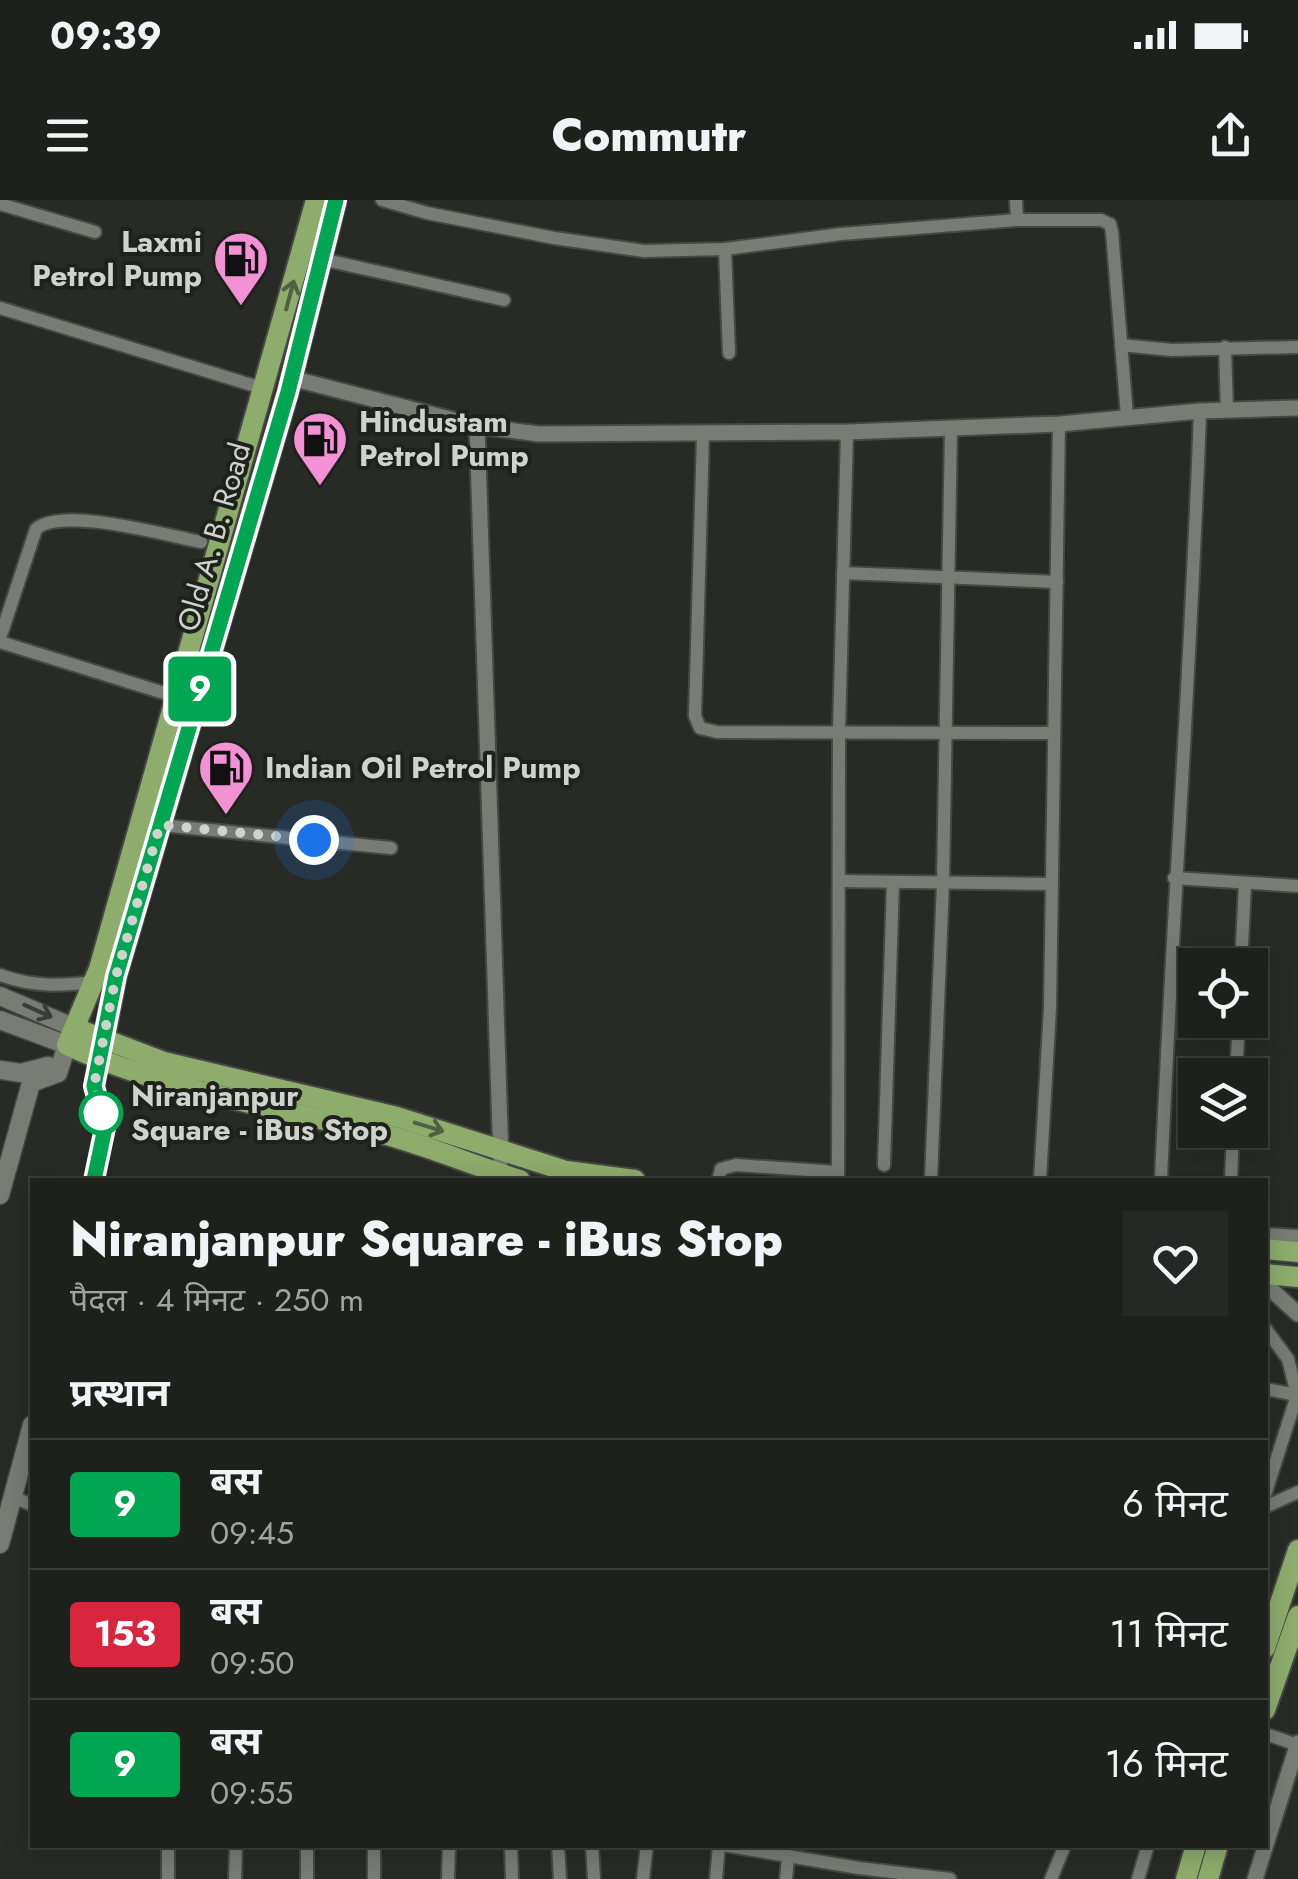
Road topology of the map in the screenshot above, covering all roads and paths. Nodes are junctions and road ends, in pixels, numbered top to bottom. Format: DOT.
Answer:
graph roads {
  1 [pos="316,200"];
  2 [pos="336,200"];
  3 [pos="382,200"];
  4 [pos="1016,200"];
  5 [pos="0,204"];
  6 [pos="1017,220"];
  7 [pos="95,232"];
  8 [pos="725,249"];
  9 [pos="321,259"];
  10 [pos="504,300"];
  11 [pos="0,308"];
  12 [pos="1122,346"];
  13 [pos="1226,347"];
  14 [pos="1298,348"];
  15 [pos="729,352"];
  16 [pos="292,378"];
  17 [pos="265,389"];
  18 [pos="1298,408"];
  19 [pos="1227,410"];
  20 [pos="1200,411"];
  21 [pos="1128,416"];
  22 [pos="1059,424"];
  23 [pos="478,426"];
  24 [pos="951,428"];
  25 [pos="847,432"];
  26 [pos="703,434"];
  27 [pos="200,542"];
  28 [pos="843,574"];
  29 [pos="948,578"];
  30 [pos="1056,582"];
  31 [pos="0,640"];
  32 [pos="176,697"];
  33 [pos="840,732"];
  34 [pos="1054,733"];
  35 [pos="944,734"];
  36 [pos="160,825"];
  37 [pos="391,848"];
  38 [pos="1174,878"];
  39 [pos="839,881"];
  40 [pos="893,882"];
  41 [pos="943,882"];
  42 [pos="1052,884"];
  43 [pos="1246,884"];
  44 [pos="1298,886"];
  45 [pos="1243,948"];
  46 [pos="0,976"];
  47 [pos="94,982"];
  48 [pos="0,996"];
  49 [pos="0,1020"];
  50 [pos="65,1051"];
  51 [pos="102,1051"];
  52 [pos="0,1070"];
  53 [pos="1232,1148"];
  54 [pos="501,1151"];
  55 [pos="884,1164"];
  56 [pos="472,1172"];
  57 [pos="838,1176"];
  58 [pos="511,1177"];
  59 [pos="94,1178"];
  60 [pos="620,1178"];
  61 [pos="718,1178"];
  62 [pos="930,1178"];
  63 [pos="1040,1178"];
  64 [pos="1161,1178"];
  65 [pos="1231,1178"];
  66 [pos="0,1196"];
  67 [pos="1268,1234"];
  68 [pos="1298,1236"];
  69 [pos="1268,1248"];
  70 [pos="1298,1251"];
  71 [pos="1268,1274"];
  72 [pos="1298,1277"];
  73 [pos="1268,1287"];
  74 [pos="1298,1314"];
  75 [pos="1268,1332"];
  76 [pos="1268,1390"];
  77 [pos="1296,1395"];
  78 [pos="30,1433"];
  79 [pos="1268,1485"];
  80 [pos="1298,1492"];
  81 [pos="13,1498"];
  82 [pos="30,1504"];
  83 [pos="1268,1506"];
  84 [pos="0,1544"];
  85 [pos="1298,1550"];
  86 [pos="1298,1616"];
  87 [pos="1268,1639"];
  88 [pos="1268,1701"];
  89 [pos="1268,1735"];
  90 [pos="1298,1744"];
  91 [pos="1268,1838"];
  92 [pos="168,1848"];
  93 [pos="236,1848"];
  94 [pos="307,1848"];
  95 [pos="374,1848"];
  96 [pos="449,1848"];
  97 [pos="511,1848"];
  98 [pos="558,1848"];
  99 [pos="592,1848"];
  100 [pos="647,1848"];
  101 [pos="721,1848"];
  102 [pos="736,1848"];
  103 [pos="1064,1848"];
  104 [pos="1147,1848"];
  105 [pos="1195,1848"];
  106 [pos="1217,1848"];
  107 [pos="1265,1848"];
  108 [pos="788,1858"];
  109 [pos="859,1874"];
  110 [pos="168,1879"];
  111 [pos="236,1879"];
  112 [pos="307,1879"];
  113 [pos="374,1879"];
  114 [pos="448,1879"];
  115 [pos="512,1879"];
  116 [pos="560,1879"];
  117 [pos="594,1879"];
  118 [pos="643,1879"];
  119 [pos="716,1879"];
  120 [pos="786,1879"];
  121 [pos="950,1879"];
  122 [pos="1051,1879"];
  123 [pos="1138,1879"];
  124 [pos="1186,1879"];
  125 [pos="1208,1879"];
  126 [pos="1255,1879"];
  17 -- 1 [label="main road, Old A. B. Road, one-way"];
  2 -- 9 [label="main road, Old A. B. Road"];
  3 -- 8 [label="street"];
  4 -- 6 [label="street"];
  5 -- 7 [label="street"];
  6 -- 8 [label="street"];
  6 -- 12 [label="street"];
  8 -- 15 [label="street"];
  9 -- 10 [label="street"];
  9 -- 16 [label="main road, Old A. B. Road"];
  11 -- 17 [label="street"];
  12 -- 13 [label="street"];
  12 -- 21 [label="street"];
  13 -- 14 [label="street"];
  13 -- 19 [label="street"];
  16 -- 23 [label="street"];
  16 -- 36 [label="main road, Old A. B. Road"];
  17 -- 32 [label="main road, Old A. B. Road"];
  18 -- 19 [label="street"];
  19 -- 20 [label="street"];
  20 -- 21 [label="street"];
  20 -- 38 [label="street"];
  21 -- 22 [label="street"];
  22 -- 24 [label="street"];
  22 -- 30 [label="street"];
  23 -- 26 [label="street"];
  23 -- 54 [label="street"];
  24 -- 25 [label="street"];
  24 -- 29 [label="street"];
  25 -- 26 [label="street"];
  25 -- 28 [label="street"];
  26 -- 33 [label="street"];
  27 -- 31 [label="street"];
  28 -- 29 [label="street"];
  28 -- 33 [label="street"];
  29 -- 30 [label="street"];
  29 -- 35 [label="street"];
  30 -- 34 [label="street"];
  31 -- 32 [label="street"];
  32 -- 47 [label="main road, Old A. B. Road"];
  33 -- 35 [label="street"];
  33 -- 39 [label="street"];
  34 -- 35 [label="street"];
  34 -- 42 [label="street"];
  35 -- 41 [label="street"];
  36 -- 37 [label="street"];
  36 -- 51 [label="main road, Old A. B. Road"];
  38 -- 43 [label="street"];
  38 -- 64 [label="street"];
  39 -- 40 [label="street"];
  39 -- 57 [label="street"];
  40 -- 41 [label="street"];
  40 -- 55 [label="street"];
  41 -- 42 [label="street"];
  41 -- 62 [label="street"];
  42 -- 63 [label="street"];
  43 -- 44 [label="street"];
  43 -- 45 [label="street"];
  46 -- 47 [label="street"];
  47 -- 50 [label="main road, Old A. B. Road"];
  48 -- 50 [label="main road, one-way"];
  49 -- 50 [label="main road"];
  50 -- 51 [label="main road"];
  50 -- 52 [label="main road"];
  50 -- 66 [label="main road"];
  51 -- 54 [label="main road, one-way"];
  51 -- 56 [label="main road"];
  51 -- 59 [label="main road, Old A. B. Road"];
  53 -- 65 [label="street"];
  54 -- 58 [label="street"];
  54 -- 60 [label="main road"];
  56 -- 58 [label="main road"];
  57 -- 61 [label="street"];
  67 -- 68 [label="street"];
  69 -- 70 [label="main road"];
  71 -- 72 [label="main road"];
  73 -- 74 [label="street"];
  75 -- 77 [label="street"];
  76 -- 77 [label="street"];
  77 -- 79 [label="street"];
  78 -- 81 [label="main road"];
  80 -- 83 [label="street"];
  81 -- 82 [label="street"];
  81 -- 84 [label="main road"];
  85 -- 87 [label="main road"];
  86 -- 88 [label="main road"];
  89 -- 90 [label="street"];
  90 -- 91 [label="street"];
  92 -- 110 [label="street"];
  93 -- 111 [label="street"];
  94 -- 112 [label="street"];
  95 -- 113 [label="street"];
  96 -- 114 [label="street"];
  97 -- 115 [label="street"];
  98 -- 116 [label="street"];
  99 -- 117 [label="street"];
  100 -- 118 [label="street"];
  101 -- 119 [label="street"];
  102 -- 108 [label="street"];
  103 -- 122 [label="street"];
  104 -- 123 [label="street"];
  105 -- 124 [label="main road"];
  106 -- 125 [label="main road"];
  107 -- 126 [label="street"];
  108 -- 109 [label="street"];
  108 -- 120 [label="street"];
  109 -- 121 [label="street"];
}
